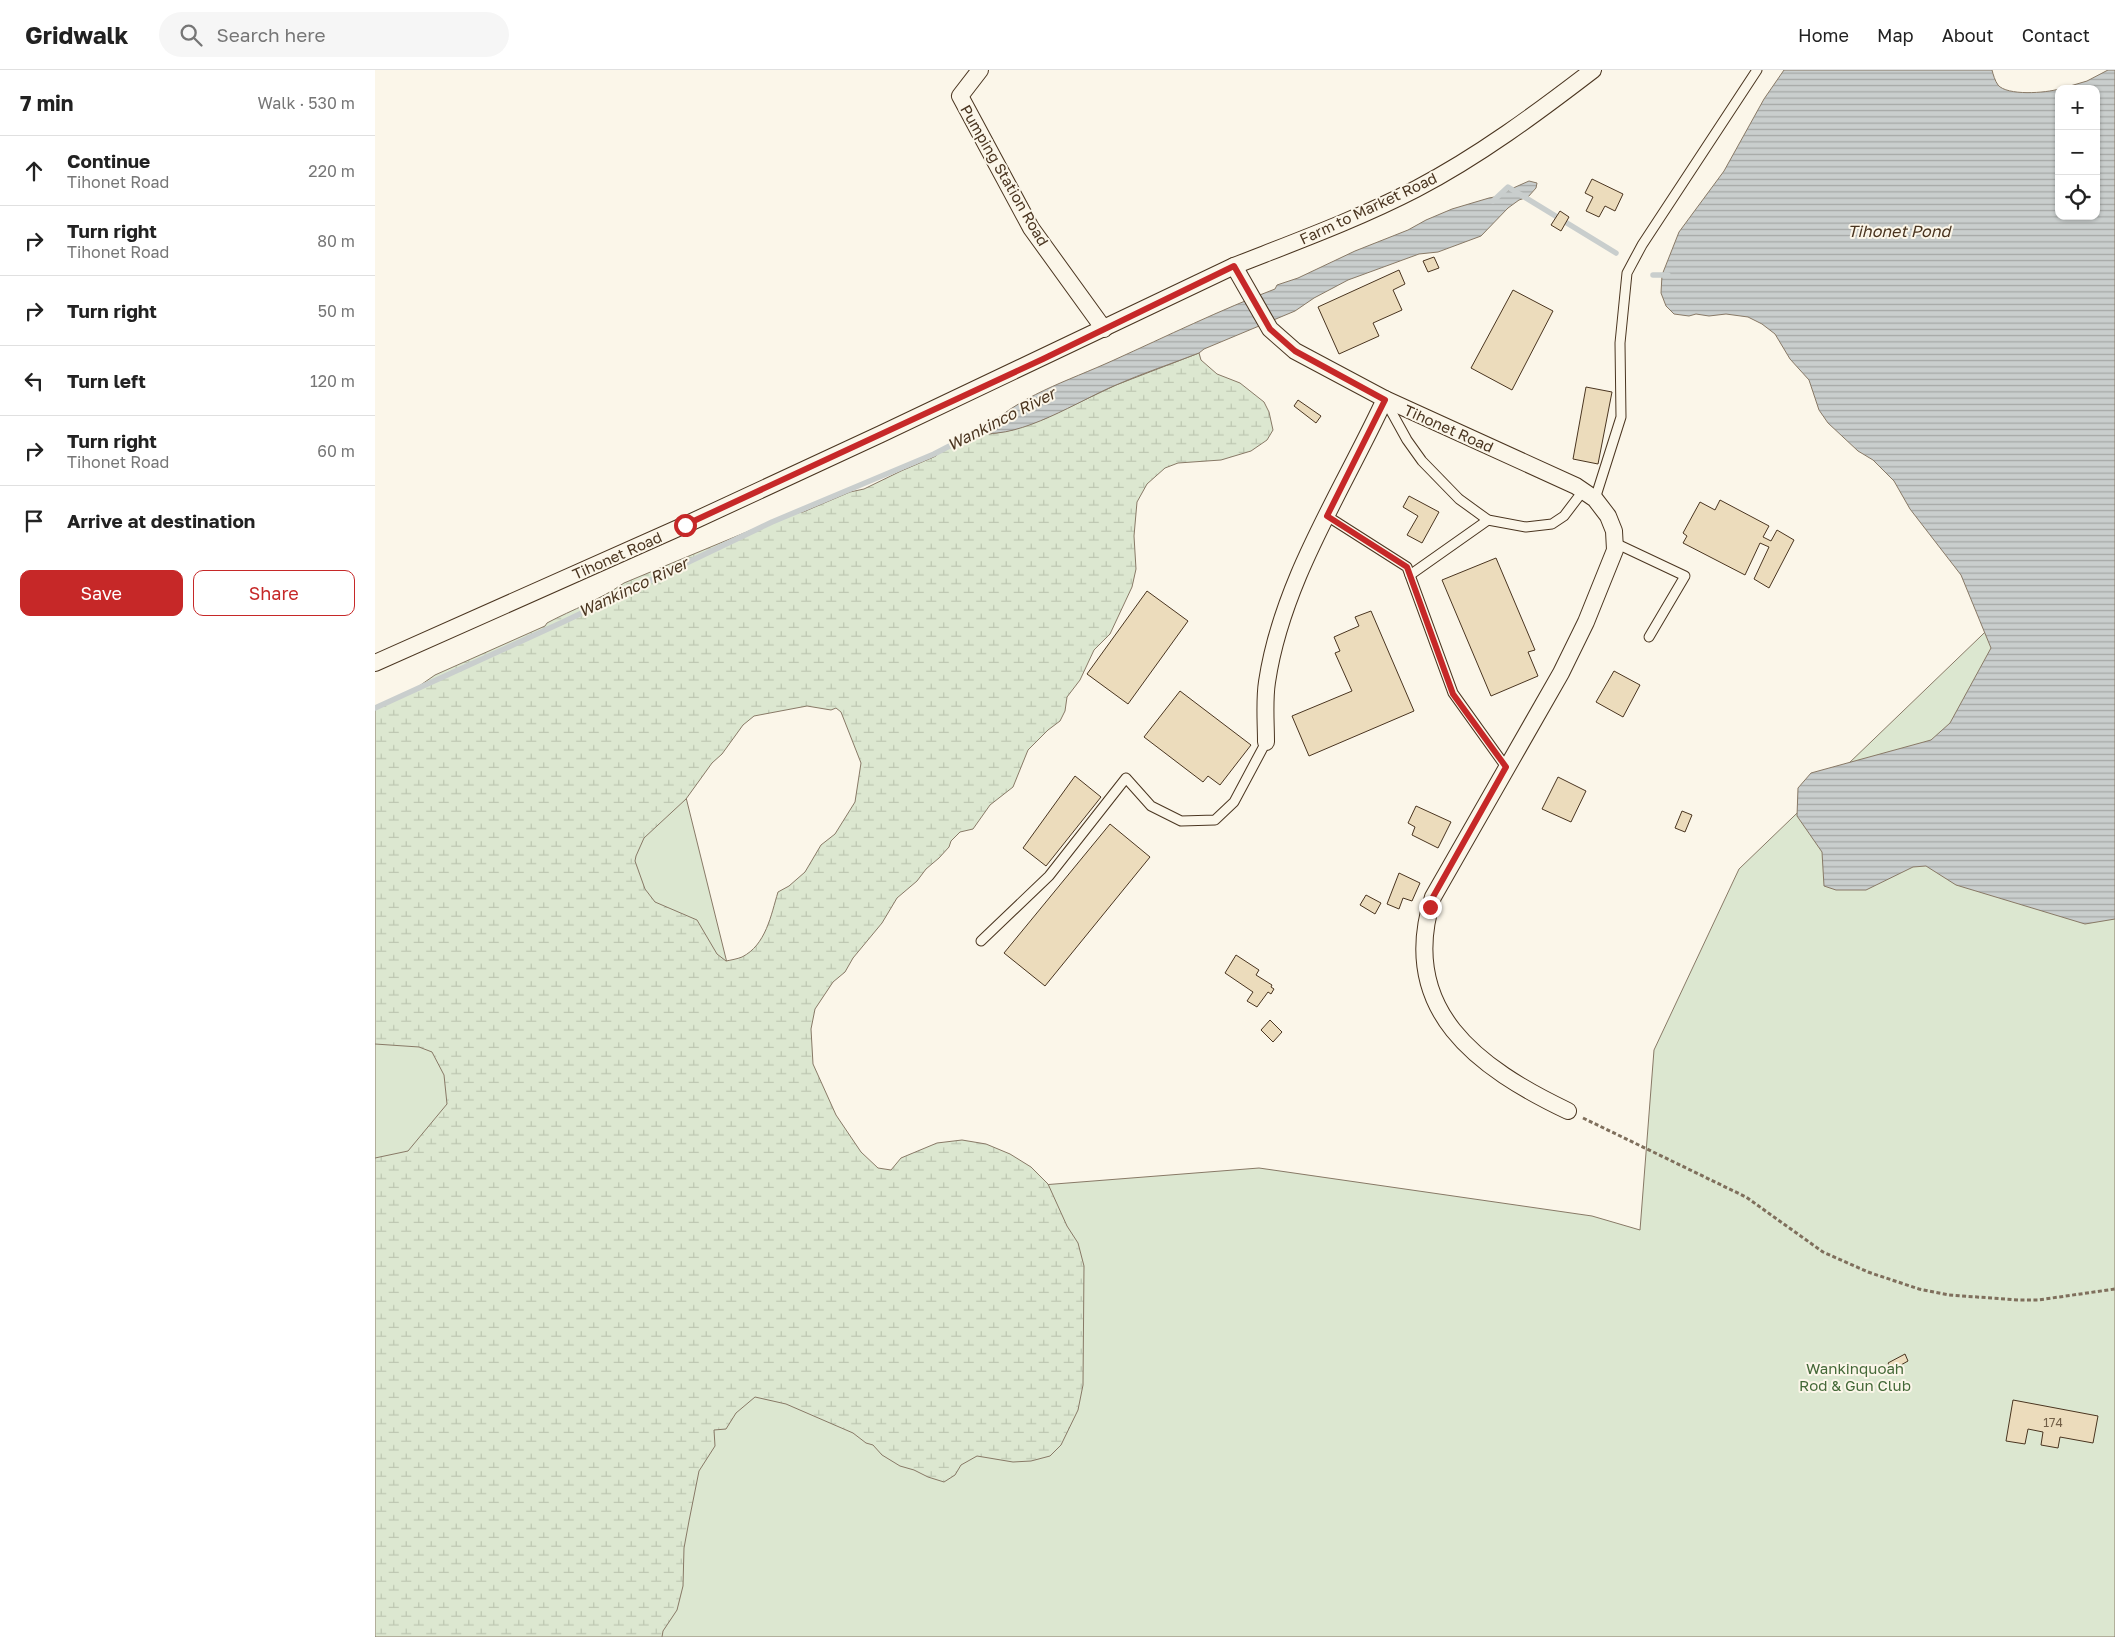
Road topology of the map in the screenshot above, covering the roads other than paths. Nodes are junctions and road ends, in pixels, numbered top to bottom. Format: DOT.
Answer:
graph roads {
  1 [pos="980,70"];
  2 [pos="1593,70"];
  3 [pos="1757,70"];
  4 [pos="1234,266"];
  5 [pos="1104,329"];
  6 [pos="1385,400"];
  7 [pos="1589,495"];
  8 [pos="1327,516"];
  9 [pos="1488,520"];
  10 [pos="1615,543"];
  11 [pos="1410,576"];
  12 [pos="1649,637"];
  13 [pos="375,663"];
  14 [pos="1266,742"];
  15 [pos="1506,767"];
  16 [pos="981,941"];
  17 [pos="1569,1111"];
  1 -- 5 [label="street, Pumping Station Road"];
  2 -- 4 [label="street, Farm to Market Road"];
  3 -- 7 [label="lane"];
  4 -- 5 [label="street, Tihonet Road"];
  4 -- 6 [label="street, Tihonet Road"];
  5 -- 13 [label="street, Tihonet Road"];
  6 -- 7 [label="street, Tihonet Road"];
  6 -- 8 [label="street"];
  6 -- 9 [label="lane"];
  7 -- 9 [label="lane"];
  7 -- 10 [label="street, Tihonet Road"];
  8 -- 11 [label="lane"];
  8 -- 14 [label="street"];
  9 -- 11 [label="lane"];
  10 -- 12 [label="lane"];
  10 -- 15 [label="street, Tihonet Road"];
  11 -- 15 [label="lane"];
  14 -- 16 [label="lane"];
  15 -- 17 [label="street, Tihonet Road"];
}
